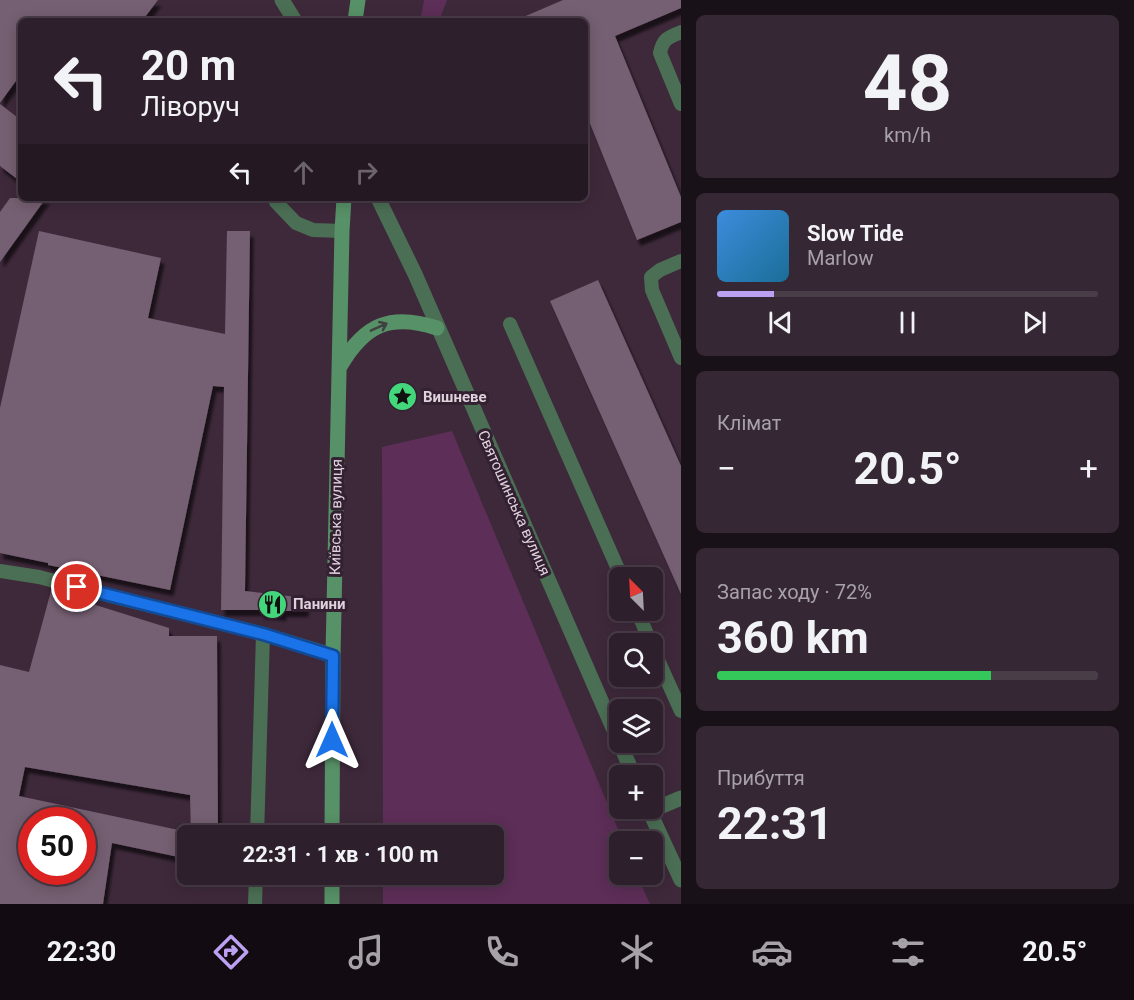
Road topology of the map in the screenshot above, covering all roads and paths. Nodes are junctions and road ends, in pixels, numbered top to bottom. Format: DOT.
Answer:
graph roads {
  1 [pos="282,0"];
  2 [pos="358,0"];
  3 [pos="293,18"];
  4 [pos="356,18"];
  5 [pos="681,32"];
  6 [pos="681,104"];
  7 [pos="276,201"];
  8 [pos="344,201"];
  9 [pos="379,201"];
  10 [pos="342,231"];
  11 [pos="681,261"];
  12 [pos="510,324"];
  13 [pos="437,328"];
  14 [pos="681,358"];
  15 [pos="339,368"];
  16 [pos="617,567"];
  17 [pos="0,571"];
  18 [pos="263,634"];
  19 [pos="333,656"];
  20 [pos="663,670"];
  21 [pos="681,711"];
  22 [pos="629,765"];
  23 [pos="681,798"];
  24 [pos="663,805"];
  25 [pos="653,819"];
  26 [pos="257,825"];
  27 [pos="332,825"];
  28 [pos="681,880"];
  29 [pos="256,885"];
  30 [pos="332,885"];
  31 [pos="255,904"];
  32 [pos="332,904"];
  1 -- 3 [label="street"];
  2 -- 4 [label="main road"];
  5 -- 6 [label="lane"];
  7 -- 10 [label="lane"];
  8 -- 10 [label="main road, Київська вулиця"];
  9 -- 13 [label="street, Святошинська вулиця"];
  10 -- 15 [label="main road, Київська вулиця"];
  11 -- 14 [label="lane"];
  12 -- 16 [label="lane"];
  15 -- 13 [label="main road, one-way"];
  13 -- 22 [label="street, Святошинська вулиця"];
  15 -- 19 [label="main road, Київська вулиця"];
  17 -- 18 [label="lane"];
  18 -- 19 [label="lane"];
  18 -- 26 [label="lane"];
  19 -- 27 [label="main road, Київська вулиця"];
  20 -- 21 [label="lane"];
  23 -- 24 [label="street"];
  25 -- 28 [label="street"];
  29 -- 31 [label="lane"];
  30 -- 32 [label="main road"];
}
